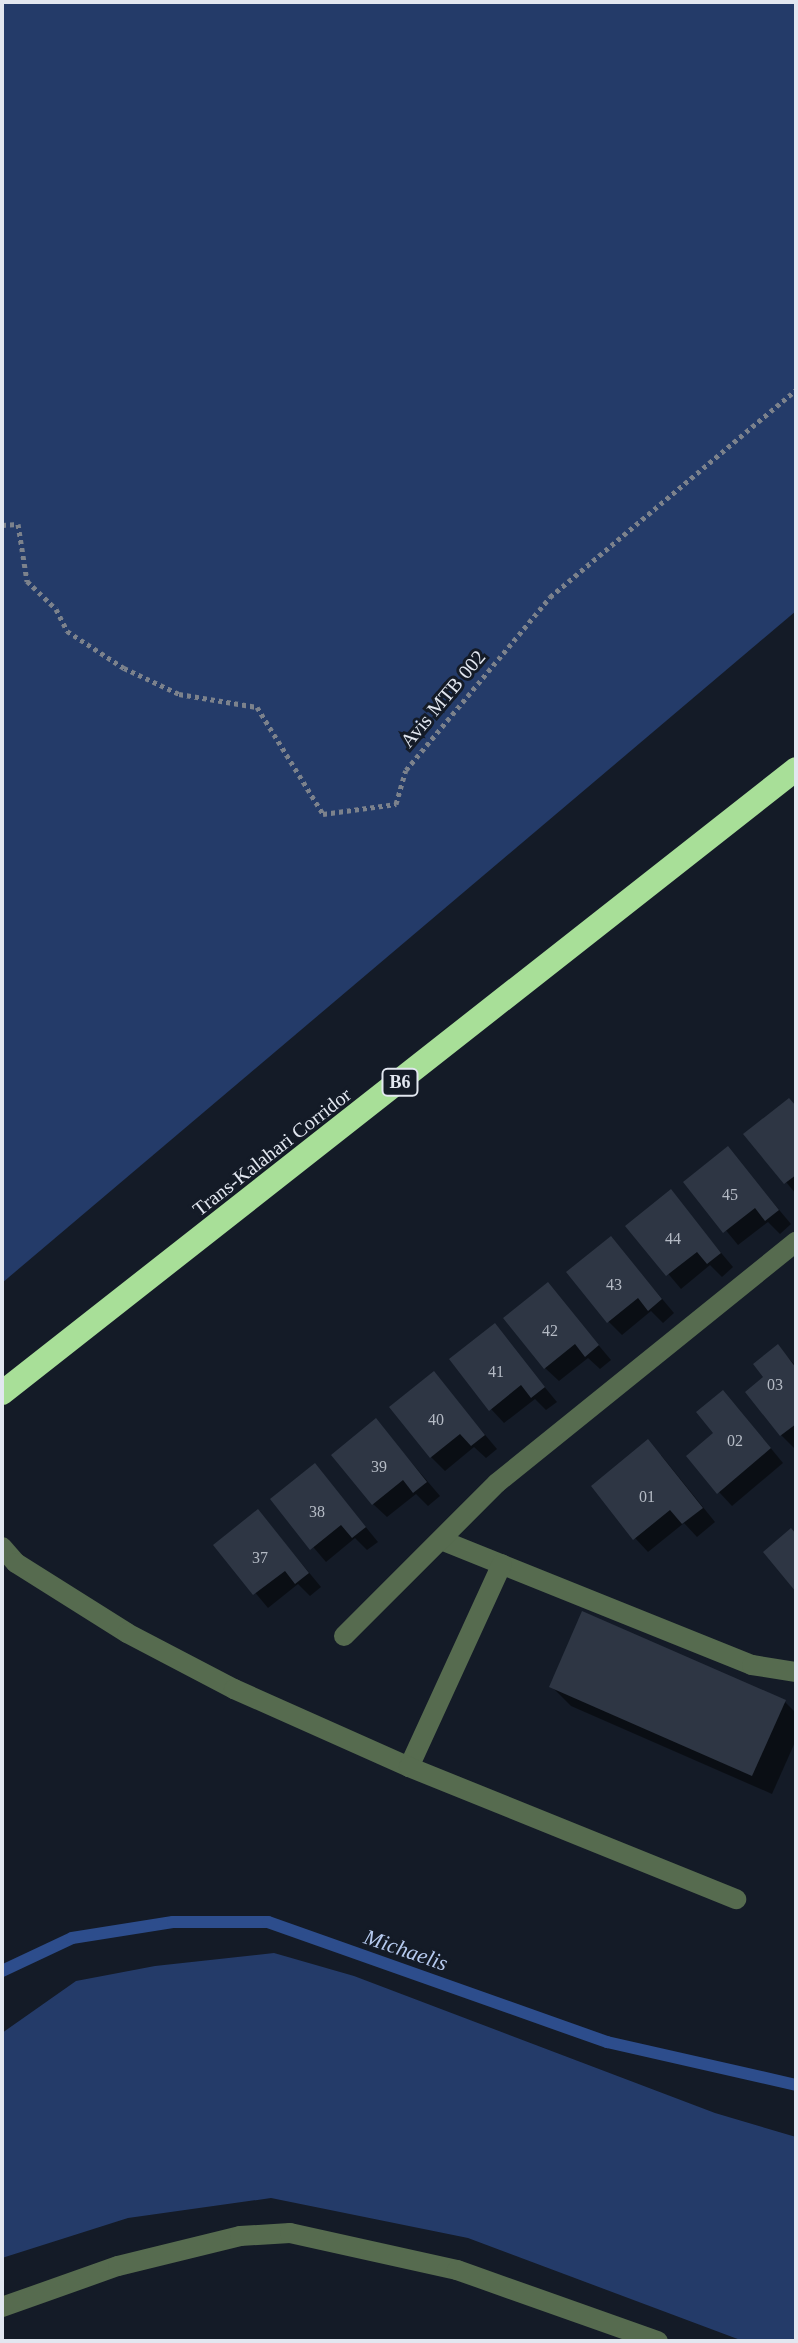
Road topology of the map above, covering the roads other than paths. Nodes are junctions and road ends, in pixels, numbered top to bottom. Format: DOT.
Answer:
graph roads {
  1 [pos="796,769"];
  2 [pos="796,1242"];
  3 [pos="2,1393"];
  4 [pos="441,1540"];
  5 [pos="2,1547"];
  6 [pos="502,1564"];
  7 [pos="344,1636"];
  8 [pos="796,1672"];
  9 [pos="409,1767"];
  10 [pos="736,1899"];
  11 [pos="2,2307"];
  12 [pos="658,2341"];
  1 -- 3 [label="highway, Trans-Kalahari Corridor / B6"];
  2 -- 4 [label="street"];
  4 -- 6 [label="street"];
  4 -- 7 [label="street"];
  5 -- 9 [label="street"];
  6 -- 8 [label="street"];
  6 -- 9 [label="street"];
  9 -- 10 [label="street"];
  11 -- 12 [label="street"];
}
